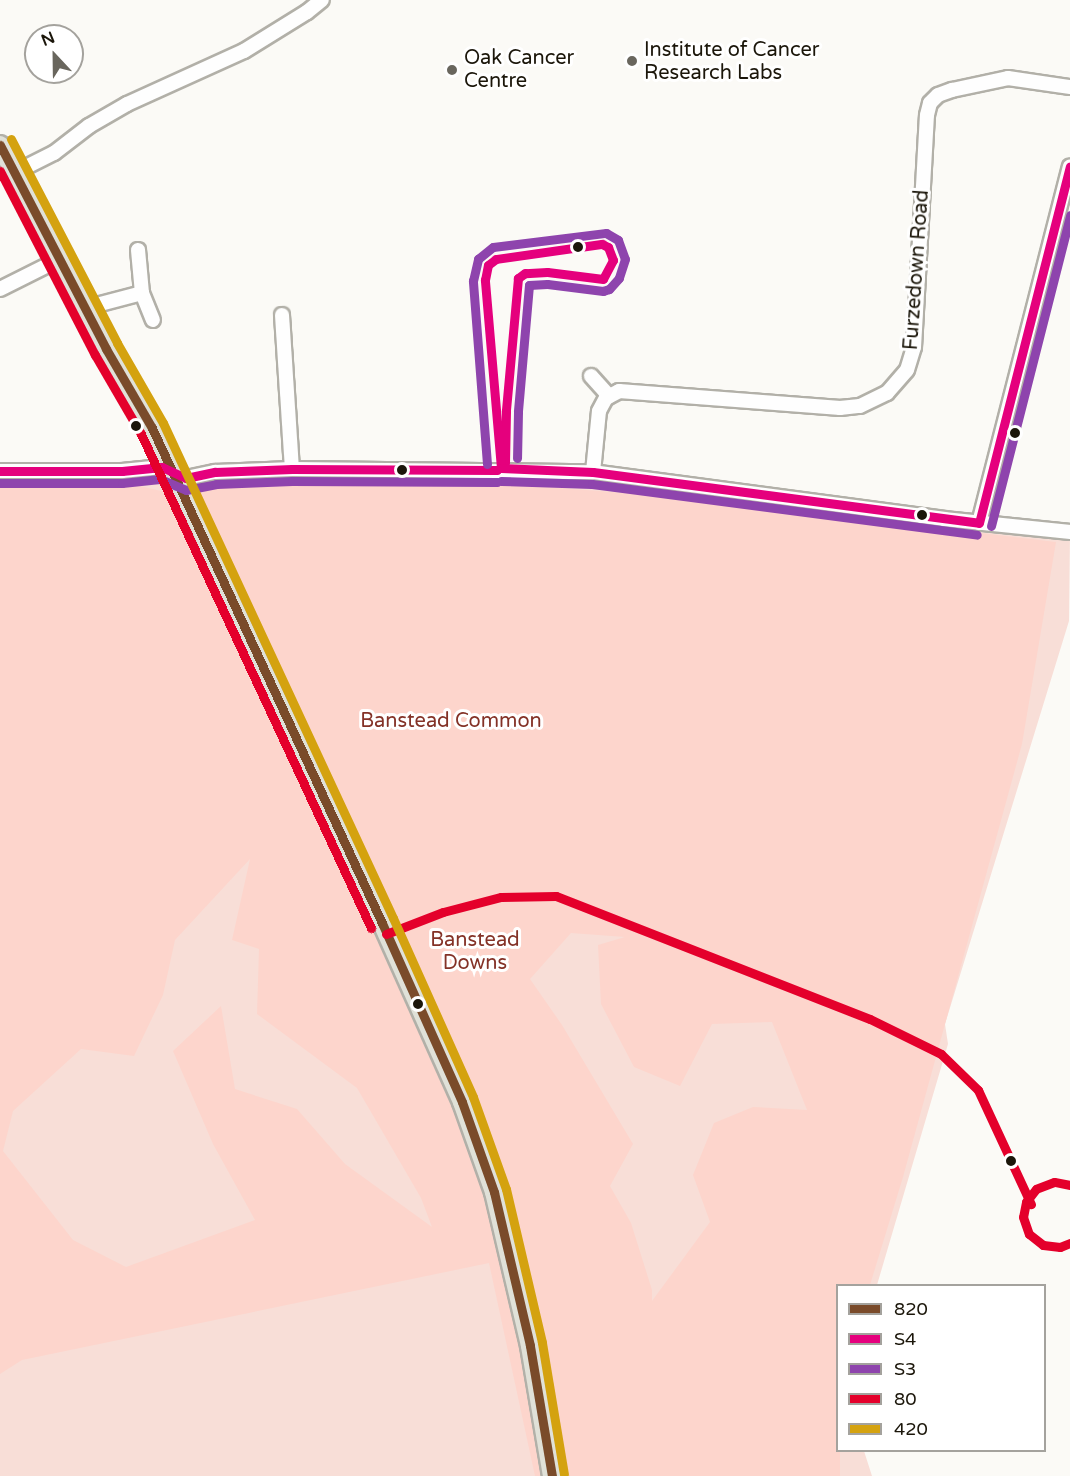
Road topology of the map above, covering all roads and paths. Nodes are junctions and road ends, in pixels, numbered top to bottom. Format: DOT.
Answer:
graph roads {
  1 [pos="322,0"];
  2 [pos="1070,87"];
  3 [pos="0,145"];
  4 [pos="1070,165"];
  5 [pos="14,173"];
  6 [pos="138,250"];
  7 [pos="60,259"];
  8 [pos="0,289"];
  9 [pos="142,292"];
  10 [pos="85,308"];
  11 [pos="282,315"];
  12 [pos="153,320"];
  13 [pos="591,375"];
  14 [pos="609,396"];
  15 [pos="292,469"];
  16 [pos="0,471"];
  17 [pos="594,472"];
  18 [pos="173,473"];
  19 [pos="979,523"];
  20 [pos="1070,532"];
  21 [pos="552,1476"];
  1 -- 5 [label="street"];
  2 -- 14 [label="street, Furzedown Road"];
  3 -- 5 [label="main road"];
  4 -- 19 [label="street"];
  5 -- 7 [label="main road"];
  6 -- 9 [label="street"];
  7 -- 8 [label="street"];
  7 -- 10 [label="main road"];
  9 -- 10 [label="street"];
  9 -- 12 [label="street"];
  10 -- 18 [label="main road"];
  11 -- 15 [label="street"];
  13 -- 14 [label="street"];
  14 -- 17 [label="street"];
  15 -- 17 [label="street"];
  15 -- 18 [label="street"];
  16 -- 18 [label="street"];
  17 -- 19 [label="street"];
  18 -- 21 [label="main road"];
  19 -- 20 [label="street"];
}
